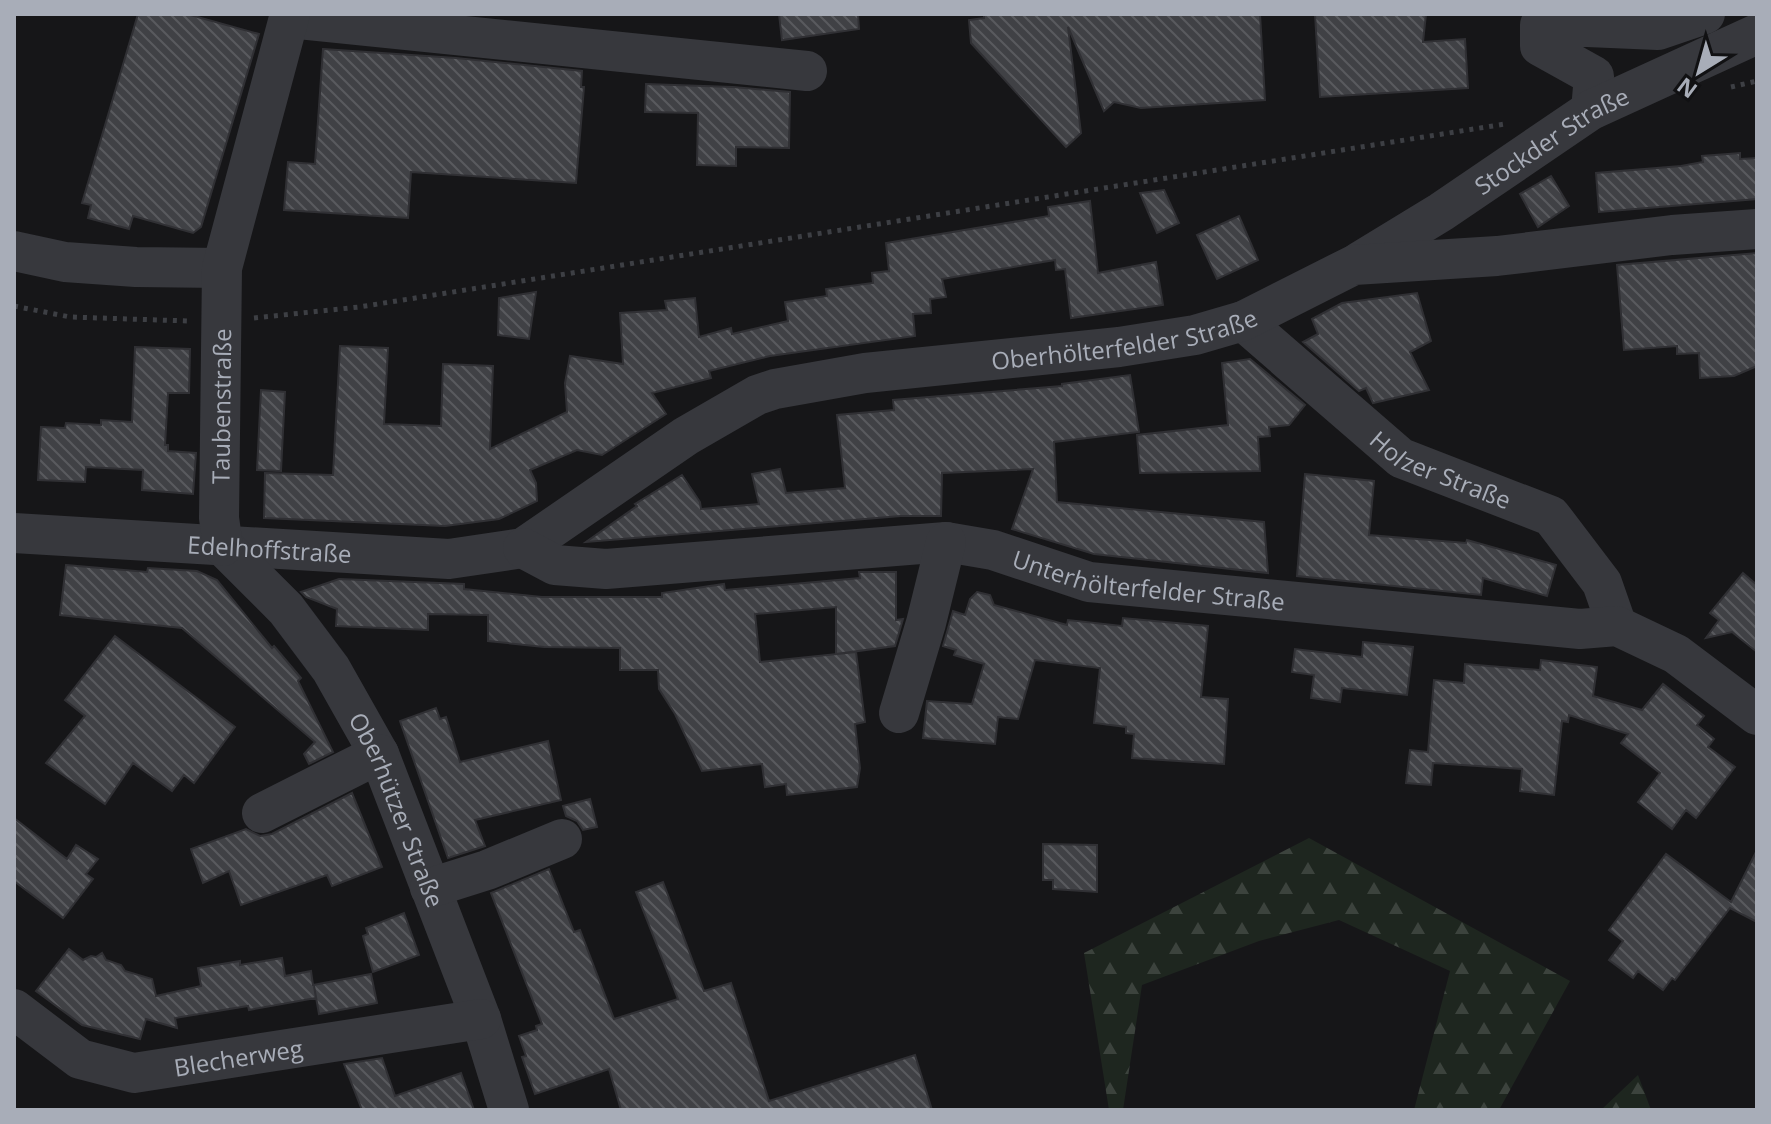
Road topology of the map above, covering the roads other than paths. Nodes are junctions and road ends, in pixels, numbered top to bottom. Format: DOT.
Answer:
graph roads {
  1 [pos="1705,14"];
  2 [pos="290,16"];
  3 [pos="1757,34"];
  4 [pos="807,71"];
  5 [pos="1591,110"];
  6 [pos="1757,229"];
  7 [pos="14,251"];
  8 [pos="1354,265"];
  9 [pos="222,268"];
  10 [pos="1243,321"];
  11 [pos="14,533"];
  12 [pos="946,542"];
  13 [pos="223,546"];
  14 [pos="523,548"];
  15 [pos="1617,626"];
  16 [pos="899,713"];
  17 [pos="1757,715"];
  18 [pos="379,754"];
  19 [pos="262,813"];
  20 [pos="562,839"];
  21 [pos="430,888"];
  22 [pos="14,1009"];
  23 [pos="481,1019"];
  24 [pos="509,1110"];
  1 -- 5 [label="street"];
  2 -- 4 [label="street"];
  2 -- 9 [label="street, Taubenstraße"];
  3 -- 5 [label="street, Stockder Straße"];
  5 -- 8 [label="street, Stockder Straße"];
  6 -- 8 [label="street, Oberhölterfelder Straße"];
  7 -- 9 [label="street"];
  8 -- 10 [label="street, Oberhölterfelder Straße"];
  9 -- 13 [label="street, Taubenstraße"];
  10 -- 14 [label="street, Oberhölterfelder Straße"];
  10 -- 15 [label="street, Holzer Straße"];
  11 -- 13 [label="street, Edelhoffstraße"];
  12 -- 14 [label="street, Unterhölterfelder Straße"];
  12 -- 15 [label="street, Unterhölterfelder Straße"];
  12 -- 16 [label="street"];
  13 -- 14 [label="street, Edelhoffstraße"];
  13 -- 18 [label="street, Oberhützer Straße"];
  15 -- 17 [label="street, Unterhölterfelder Straße"];
  18 -- 19 [label="street"];
  18 -- 21 [label="street, Oberhützer Straße"];
  20 -- 21 [label="street"];
  21 -- 23 [label="street, Oberhützer Straße"];
  22 -- 23 [label="street, Blecherweg"];
  23 -- 24 [label="street, Oberhützer Straße"];
}
